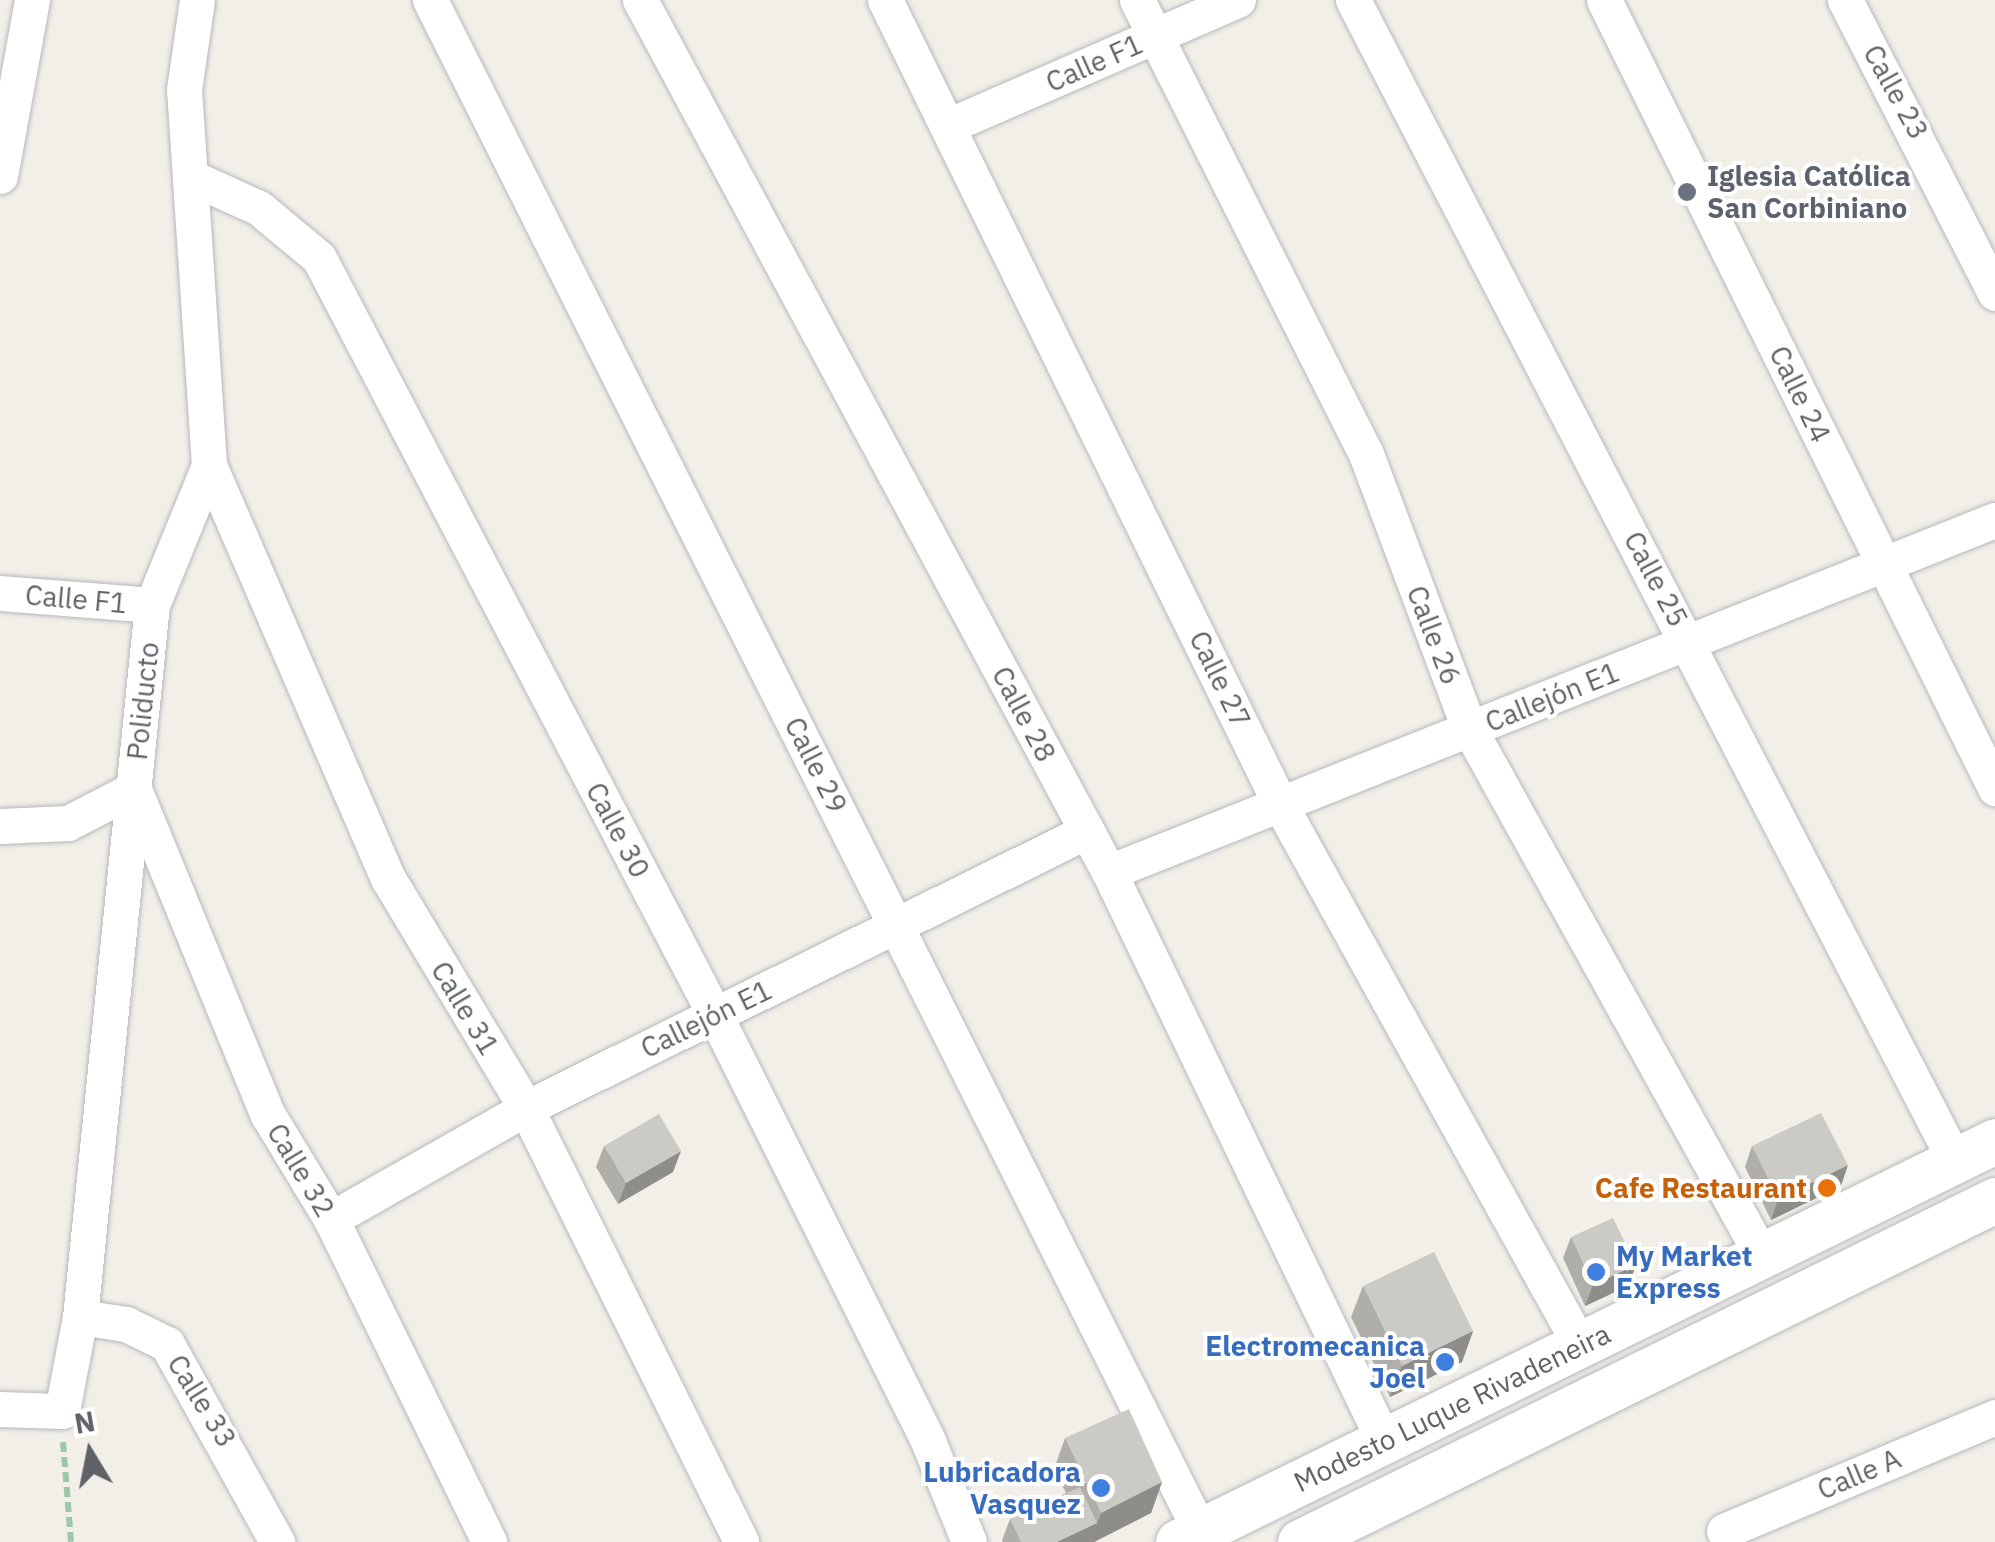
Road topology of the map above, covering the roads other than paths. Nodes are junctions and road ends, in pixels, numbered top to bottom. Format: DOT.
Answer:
graph roads {
  1 [pos="32,0"];
  2 [pos="197,0"];
  3 [pos="430,0"];
  4 [pos="640,0"];
  5 [pos="885,0"];
  6 [pos="1137,0"];
  7 [pos="1238,0"];
  8 [pos="1352,0"];
  9 [pos="1604,0"];
  10 [pos="1845,0"];
  11 [pos="1157,35"];
  12 [pos="950,125"];
  13 [pos="0,176"];
  14 [pos="195,179"];
  15 [pos="1995,293"];
  16 [pos="210,464"];
  17 [pos="1995,520"];
  18 [pos="1883,565"];
  19 [pos="0,593"];
  20 [pos="152,605"];
  21 [pos="1689,642"];
  22 [pos="1470,730"];
  23 [pos="1995,788"];
  24 [pos="134,789"];
  25 [pos="1282,808"];
  26 [pos="0,826"];
  27 [pos="1087,831"];
  28 [pos="1110,872"];
  29 [pos="897,925"];
  30 [pos="716,1015"];
  31 [pos="526,1108"];
  32 [pos="1995,1141"];
  33 [pos="1955,1161"];
  34 [pos="1995,1200"];
  35 [pos="331,1219"];
  36 [pos="1762,1256"];
  37 [pos="80,1317"];
  38 [pos="1580,1345"];
  39 [pos="0,1409"];
  40 [pos="1995,1417"];
  41 [pos="1384,1441"];
  42 [pos="1724,1530"];
  43 [pos="1189,1536"];
  44 [pos="276,1542"];
  45 [pos="489,1542"];
  46 [pos="741,1542"];
  47 [pos="968,1542"];
  48 [pos="1300,1542"];
  1 -- 13 [label="street"];
  2 -- 14 [label="street, Poliducto"];
  3 -- 29 [label="street, Calle 29"];
  4 -- 27 [label="street, Calle 28"];
  5 -- 12 [label="street, Calle 27"];
  6 -- 11 [label="street, Calle 26"];
  7 -- 11 [label="street, Calle F1"];
  8 -- 21 [label="street, Calle 25"];
  9 -- 18 [label="street, Calle 24"];
  10 -- 15 [label="street, Calle 23"];
  11 -- 12 [label="street, Calle F1"];
  11 -- 22 [label="street, Calle 26"];
  12 -- 25 [label="street, Calle 27"];
  14 -- 16 [label="street, Poliducto"];
  14 -- 30 [label="street, Calle 30"];
  16 -- 20 [label="street, Poliducto"];
  16 -- 31 [label="street, Calle 31"];
  17 -- 18 [label="street, Callejón E1"];
  18 -- 21 [label="street, Callejón E1"];
  18 -- 23 [label="street, Calle 24"];
  19 -- 20 [label="street, Calle F1"];
  20 -- 24 [label="street, Poliducto"];
  21 -- 22 [label="street, Callejón E1"];
  21 -- 33 [label="street, Calle 25"];
  22 -- 25 [label="street, Callejón E1"];
  22 -- 36 [label="street, Calle 26"];
  24 -- 26 [label="street"];
  24 -- 35 [label="street, Calle 32"];
  24 -- 37 [label="street, Poliducto"];
  25 -- 28 [label="street, Callejón E1"];
  25 -- 38 [label="street, Calle 27"];
  27 -- 28 [label="street, Calle 28"];
  27 -- 29 [label="street, Callejón E1"];
  28 -- 41 [label="street, Calle 28"];
  29 -- 30 [label="street, Callejón E1"];
  29 -- 43 [label="street, Calle 29"];
  30 -- 31 [label="street, Callejón E1"];
  30 -- 47 [label="street, Calle 30"];
  31 -- 35 [label="street, Callejón E1"];
  31 -- 46 [label="street, Calle 31"];
  32 -- 33 [label="street, Modesto Luque Rivadeneira"];
  33 -- 36 [label="street, Modesto Luque Rivadeneira"];
  34 -- 48 [label="street, Modesto Luque Rivadeneira"];
  35 -- 45 [label="street, Calle 32"];
  36 -- 38 [label="street, Modesto Luque Rivadeneira"];
  37 -- 39 [label="street, Poliducto"];
  37 -- 44 [label="street, Calle 33"];
  38 -- 41 [label="street, Modesto Luque Rivadeneira"];
  40 -- 42 [label="street, Calle A"];
  41 -- 43 [label="street, Modesto Luque Rivadeneira"];
}
